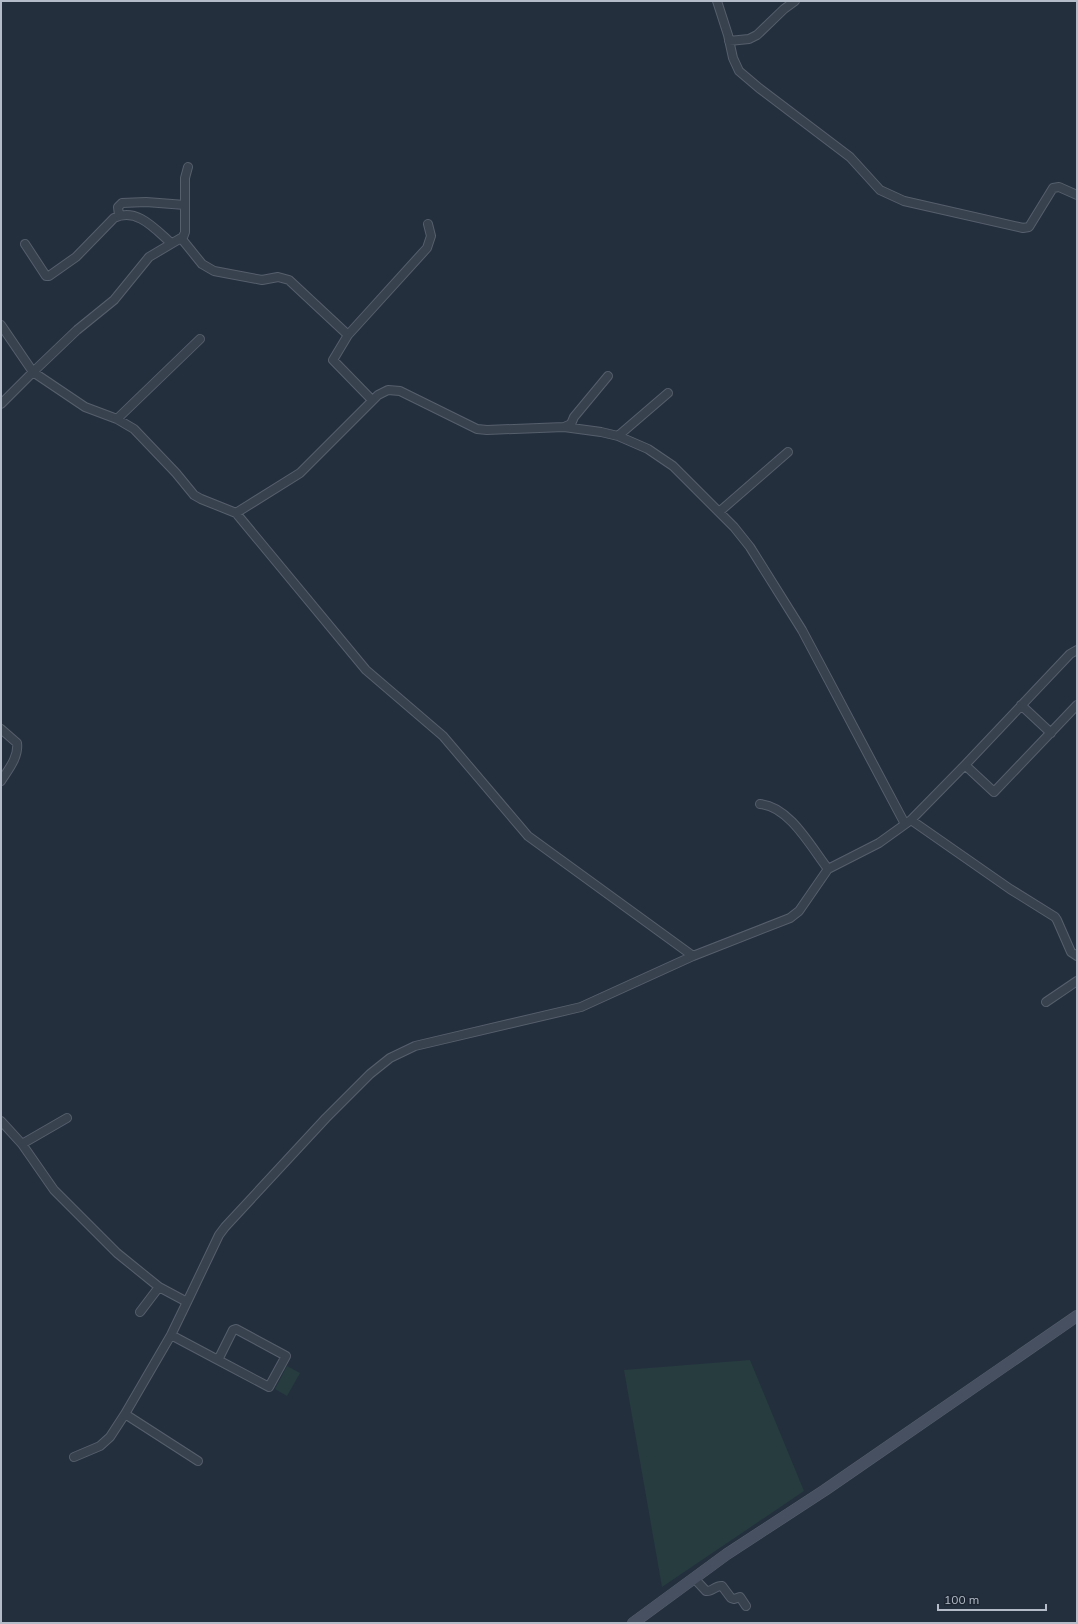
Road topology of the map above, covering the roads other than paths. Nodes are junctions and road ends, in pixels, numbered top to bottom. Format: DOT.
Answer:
graph roads {
  1 [pos="717,1"];
  2 [pos="795,1"];
  3 [pos="729,41"];
  4 [pos="188,167"];
  5 [pos="1077,195"];
  6 [pos="185,205"];
  7 [pos="119,216"];
  8 [pos="428,224"];
  9 [pos="182,240"];
  10 [pos="171,243"];
  11 [pos="25,244"];
  12 [pos="1,325"];
  13 [pos="348,335"];
  14 [pos="200,339"];
  15 [pos="33,372"];
  16 [pos="608,376"];
  17 [pos="668,393"];
  18 [pos="372,400"];
  19 [pos="1,404"];
  20 [pos="117,419"];
  21 [pos="564,428"];
  22 [pos="618,436"];
  23 [pos="788,452"];
  24 [pos="719,512"];
  25 [pos="236,513"];
  26 [pos="1077,650"];
  27 [pos="1022,705"];
  28 [pos="1077,705"];
  29 [pos="1,730"];
  30 [pos="1051,733"];
  31 [pos="965,765"];
  32 [pos="1,781"];
  33 [pos="760,804"];
  34 [pos="908,822"];
  35 [pos="828,869"];
  36 [pos="693,956"];
  37 [pos="1077,956"];
  38 [pos="1077,981"];
  39 [pos="1046,1002"];
  40 [pos="67,1118"];
  41 [pos="1,1121"];
  42 [pos="22,1144"];
  43 [pos="159,1287"];
  44 [pos="187,1302"];
  45 [pos="140,1312"];
  46 [pos="1077,1316"];
  47 [pos="171,1335"];
  48 [pos="218,1360"];
  49 [pos="125,1414"];
  50 [pos="74,1457"];
  51 [pos="198,1461"];
  52 [pos="694,1578"];
  53 [pos="746,1606"];
  54 [pos="633,1623"];
  1 -- 3 [label="street"];
  2 -- 3 [label="street"];
  3 -- 5 [label="street"];
  4 -- 6 [label="street"];
  6 -- 7 [label="street"];
  6 -- 9 [label="street"];
  7 -- 10 [label="street"];
  7 -- 11 [label="street"];
  8 -- 13 [label="street"];
  9 -- 10 [label="street"];
  9 -- 13 [label="street"];
  10 -- 15 [label="street"];
  12 -- 15 [label="street"];
  13 -- 18 [label="street"];
  14 -- 20 [label="street"];
  15 -- 19 [label="street"];
  15 -- 20 [label="street"];
  16 -- 21 [label="street"];
  17 -- 22 [label="street"];
  18 -- 21 [label="street"];
  18 -- 25 [label="street"];
  20 -- 25 [label="street"];
  21 -- 22 [label="street"];
  22 -- 24 [label="street"];
  23 -- 24 [label="street"];
  24 -- 34 [label="street"];
  25 -- 36 [label="street"];
  26 -- 27 [label="street"];
  27 -- 30 [label="street"];
  27 -- 31 [label="street"];
  28 -- 30 [label="street"];
  29 -- 32 [label="street"];
  30 -- 31 [label="street"];
  31 -- 34 [label="street"];
  33 -- 35 [label="street"];
  34 -- 35 [label="street"];
  34 -- 37 [label="street"];
  35 -- 36 [label="street"];
  36 -- 44 [label="street"];
  38 -- 39 [label="street"];
  40 -- 42 [label="street"];
  41 -- 42 [label="street"];
  42 -- 43 [label="street"];
  43 -- 44 [label="street"];
  43 -- 45 [label="street"];
  44 -- 47 [label="street"];
  46 -- 52 [label="street"];
  47 -- 48 [label="street"];
  47 -- 49 [label="street"];
  48 -- 48 [label="street"];
  49 -- 50 [label="street"];
  49 -- 51 [label="street"];
  52 -- 53 [label="street"];
  52 -- 54 [label="street"];
}
